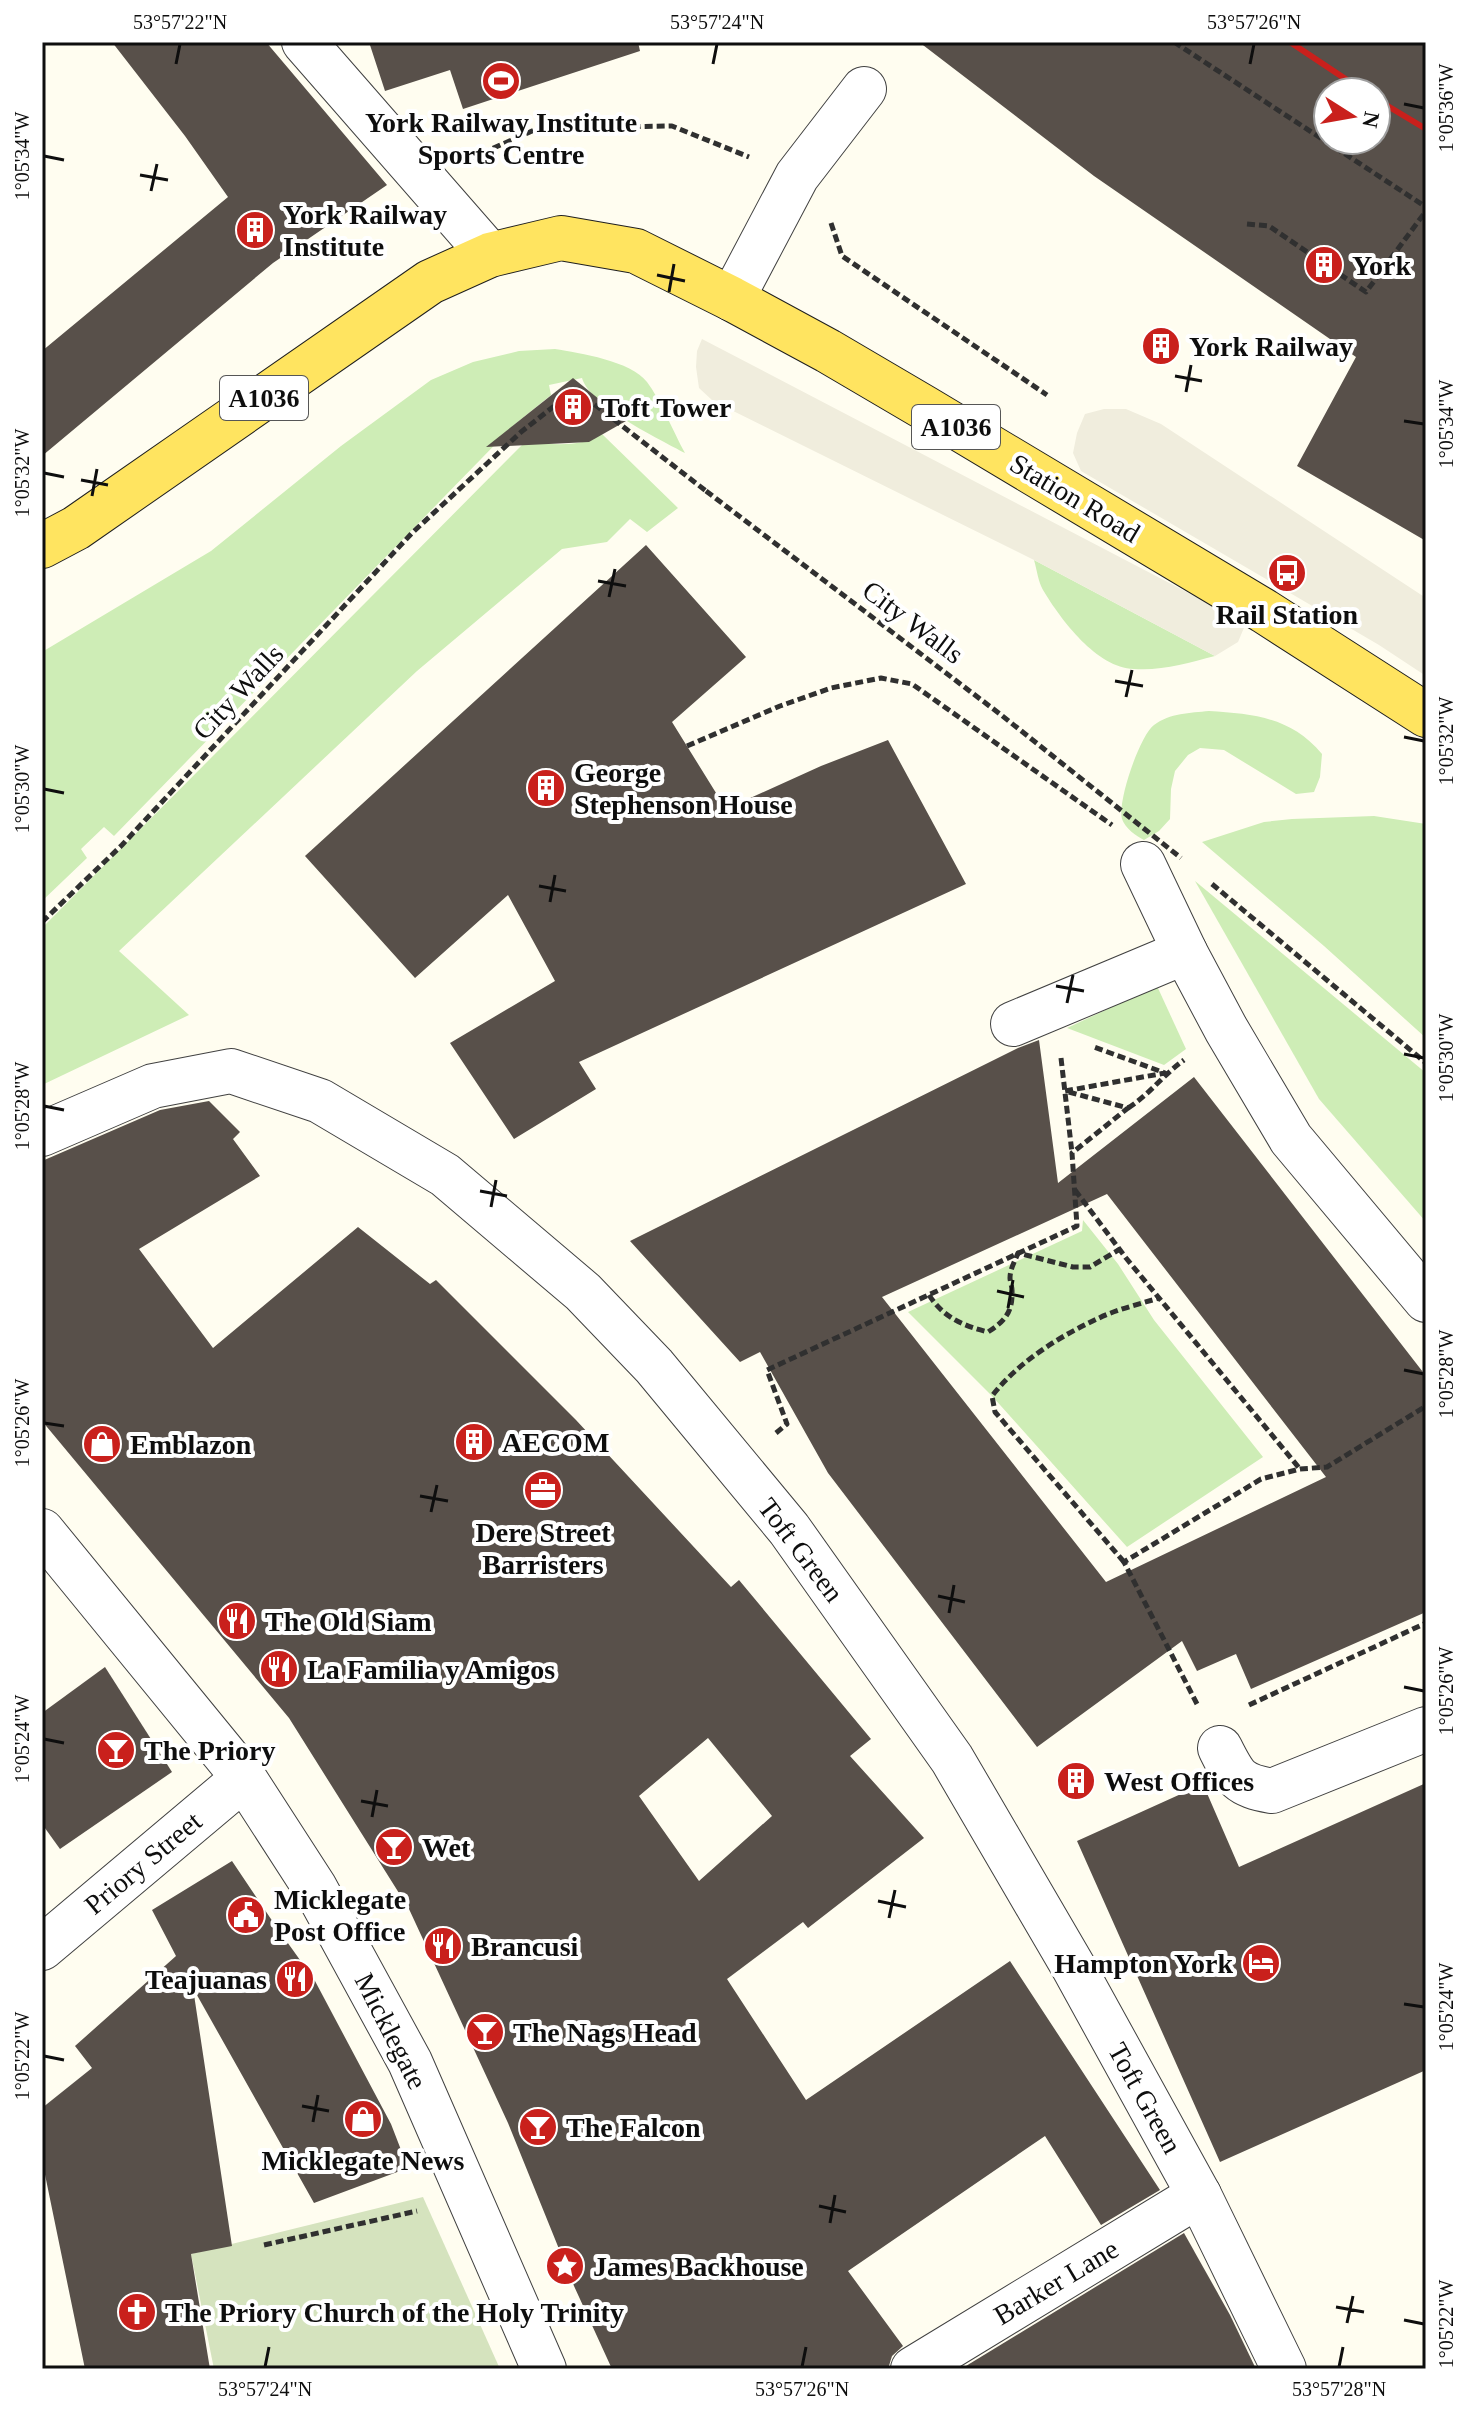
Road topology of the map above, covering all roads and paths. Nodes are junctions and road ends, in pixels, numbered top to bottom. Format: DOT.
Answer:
graph roads {
  1 [pos="304,42"];
  2 [pos="1174,42"];
  3 [pos="864,89"];
  4 [pos="1426,209"];
  5 [pos="1247,224"];
  6 [pos="490,255"];
  7 [pos="732,299"];
  8 [pos="42,546"];
  9 [pos="1426,715"];
  10 [pos="687,746"];
  11 [pos="1162,861"];
  12 [pos="1238,907"];
  13 [pos="42,922"];
  14 [pos="1185,952"];
  15 [pos="1055,1007"];
  16 [pos="1013,1024"];
  17 [pos="1181,1062"];
  18 [pos="1426,1063"];
  19 [pos="1062,1066"];
  20 [pos="1165,1073"];
  21 [pos="1065,1091"];
  22 [pos="1128,1108"];
  23 [pos="42,1134"];
  24 [pos="1072,1153"];
  25 [pos="1074,1189"];
  26 [pos="1120,1249"];
  27 [pos="1018,1253"];
  28 [pos="929,1295"];
  29 [pos="1159,1298"];
  30 [pos="1426,1300"];
  31 [pos="1426,1406"];
  32 [pos="736,1466"];
  33 [pos="1300,1469"];
  34 [pos="42,1531"];
  35 [pos="1124,1562"];
  36 [pos="1426,1623"];
  37 [pos="1426,1729"];
  38 [pos="1214,1736"];
  39 [pos="244,1778"];
  40 [pos="42,1948"];
  41 [pos="1199,2195"];
  42 [pos="468,2198"];
  43 [pos="264,2245"];
  44 [pos="544,2369"];
  45 [pos="913,2369"];
  46 [pos="1284,2369"];
  1 -- 6 [label="street"];
  2 -- 4 [label="path"];
  3 -- 7 [label="street"];
  4 -- 5 [label="path"];
  6 -- 7 [label="main road, Station Road / A1036"];
  6 -- 8 [label="main road, A1036"];
  7 -- 9 [label="main road, Station Road / A1036"];
  10 -- 11 [label="path"];
  11 -- 13 [label="path, City Walls, bridge"];
  11 -- 14 [label="street"];
  12 -- 18 [label="path"];
  14 -- 15 [label="street"];
  14 -- 30 [label="street"];
  15 -- 16 [label="street"];
  15 -- 20 [label="path"];
  17 -- 20 [label="path"];
  19 -- 21 [label="path"];
  20 -- 21 [label="path"];
  20 -- 22 [label="path"];
  21 -- 22 [label="path"];
  21 -- 24 [label="path"];
  22 -- 24 [label="path"];
  23 -- 32 [label="street, Toft Green"];
  24 -- 25 [label="path"];
  25 -- 26 [label="path"];
  25 -- 27 [label="path"];
  26 -- 27 [label="path"];
  26 -- 29 [label="path"];
  27 -- 28 [label="path"];
  27 -- 28 [label="path"];
  28 -- 32 [label="path"];
  29 -- 33 [label="path"];
  29 -- 35 [label="path"];
  31 -- 33 [label="path"];
  32 -- 41 [label="street, Toft Green"];
  33 -- 35 [label="path"];
  34 -- 39 [label="street, Micklegate"];
  35 -- 38 [label="path"];
  36 -- 38 [label="path"];
  37 -- 38 [label="street"];
  39 -- 40 [label="street, Priory Street"];
  39 -- 42 [label="street, Micklegate"];
  41 -- 45 [label="street, Barker Lane"];
  41 -- 46 [label="street, Toft Green"];
  42 -- 43 [label="path"];
  42 -- 44 [label="street, Micklegate"];
}
